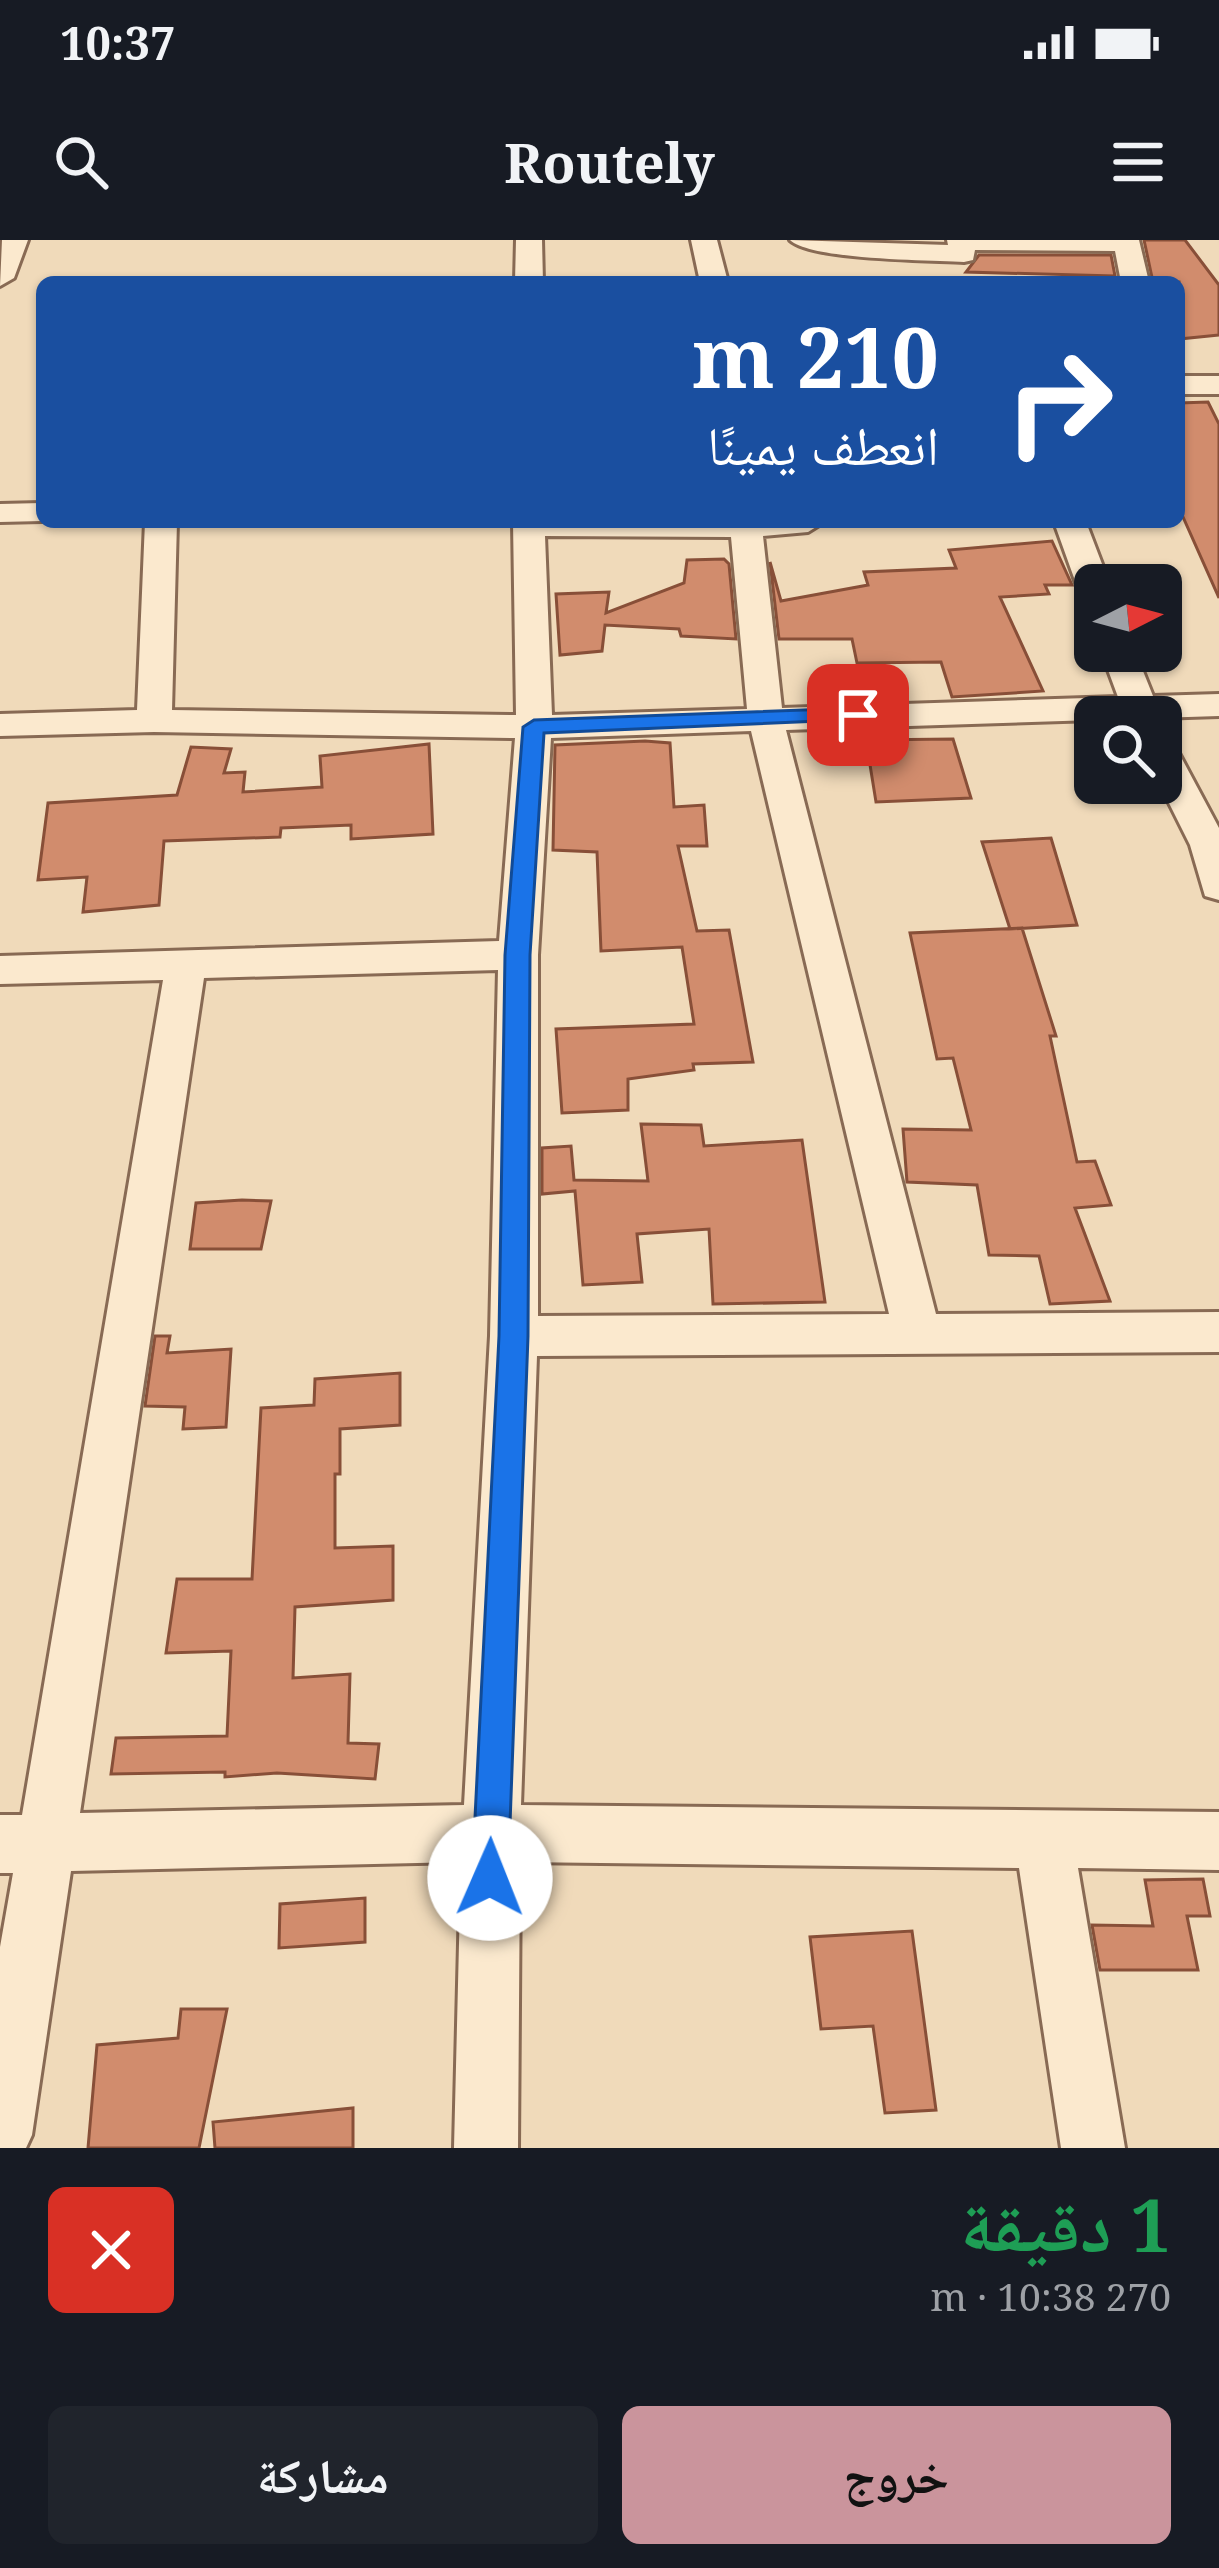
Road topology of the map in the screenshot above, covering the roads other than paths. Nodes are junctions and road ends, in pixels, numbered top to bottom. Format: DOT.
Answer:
graph roads {
  1 [pos="530,240"];
  2 [pos="704,240"];
  3 [pos="803,240"];
  4 [pos="1126,242"];
  5 [pos="960,245"];
  6 [pos="529,276"];
  7 [pos="713,276"];
  8 [pos="973,276"];
  9 [pos="1134,276"];
  10 [pos="1185,385"];
  11 [pos="1219,385"];
  12 [pos="0,512"];
  13 [pos="36,512"];
  14 [pos="161,528"];
  15 [pos="530,528"];
  16 [pos="746,528"];
  17 [pos="1072,528"];
  18 [pos="1086,564"];
  19 [pos="1219,705"];
  20 [pos="1182,709"];
  21 [pos="1074,714"];
  22 [pos="765,716"];
  23 [pos="154,721"];
  24 [pos="0,725"];
  25 [pos="534,727"];
  26 [pos="1182,793"];
  27 [pos="1219,887"];
  28 [pos="518,955"];
  29 [pos="186,964"];
  30 [pos="0,970"];
  31 [pos="917,1331"];
  32 [pos="1219,1332"];
  33 [pos="514,1336"];
  34 [pos="490,1833"];
  35 [pos="1044,1839"];
  36 [pos="1219,1840"];
  37 [pos="24,1843"];
  38 [pos="0,2134"];
  39 [pos="486,2148"];
  40 [pos="1093,2148"];
  1 -- 6 [label="street"];
  2 -- 7 [label="street"];
  3 -- 5 [label="street"];
  4 -- 5 [label="street"];
  4 -- 9 [label="street"];
  5 -- 8 [label="street"];
  10 -- 11 [label="street"];
  12 -- 13 [label="street"];
  14 -- 23 [label="street"];
  15 -- 25 [label="street"];
  16 -- 22 [label="street"];
  17 -- 18 [label="street"];
  19 -- 20 [label="street"];
  21 -- 22 [label="street"];
  22 -- 25 [label="street"];
  22 -- 31 [label="street"];
  23 -- 24 [label="street"];
  23 -- 25 [label="street"];
  25 -- 28 [label="street"];
  26 -- 27 [label="street"];
  28 -- 29 [label="street"];
  28 -- 33 [label="street"];
  29 -- 30 [label="street"];
  29 -- 37 [label="street"];
  31 -- 32 [label="street"];
  31 -- 33 [label="street"];
  33 -- 34 [label="street"];
  34 -- 35 [label="street"];
  34 -- 37 [label="street"];
  34 -- 39 [label="street"];
  35 -- 36 [label="street"];
  35 -- 40 [label="street"];
  37 -- 38 [label="street"];
}
